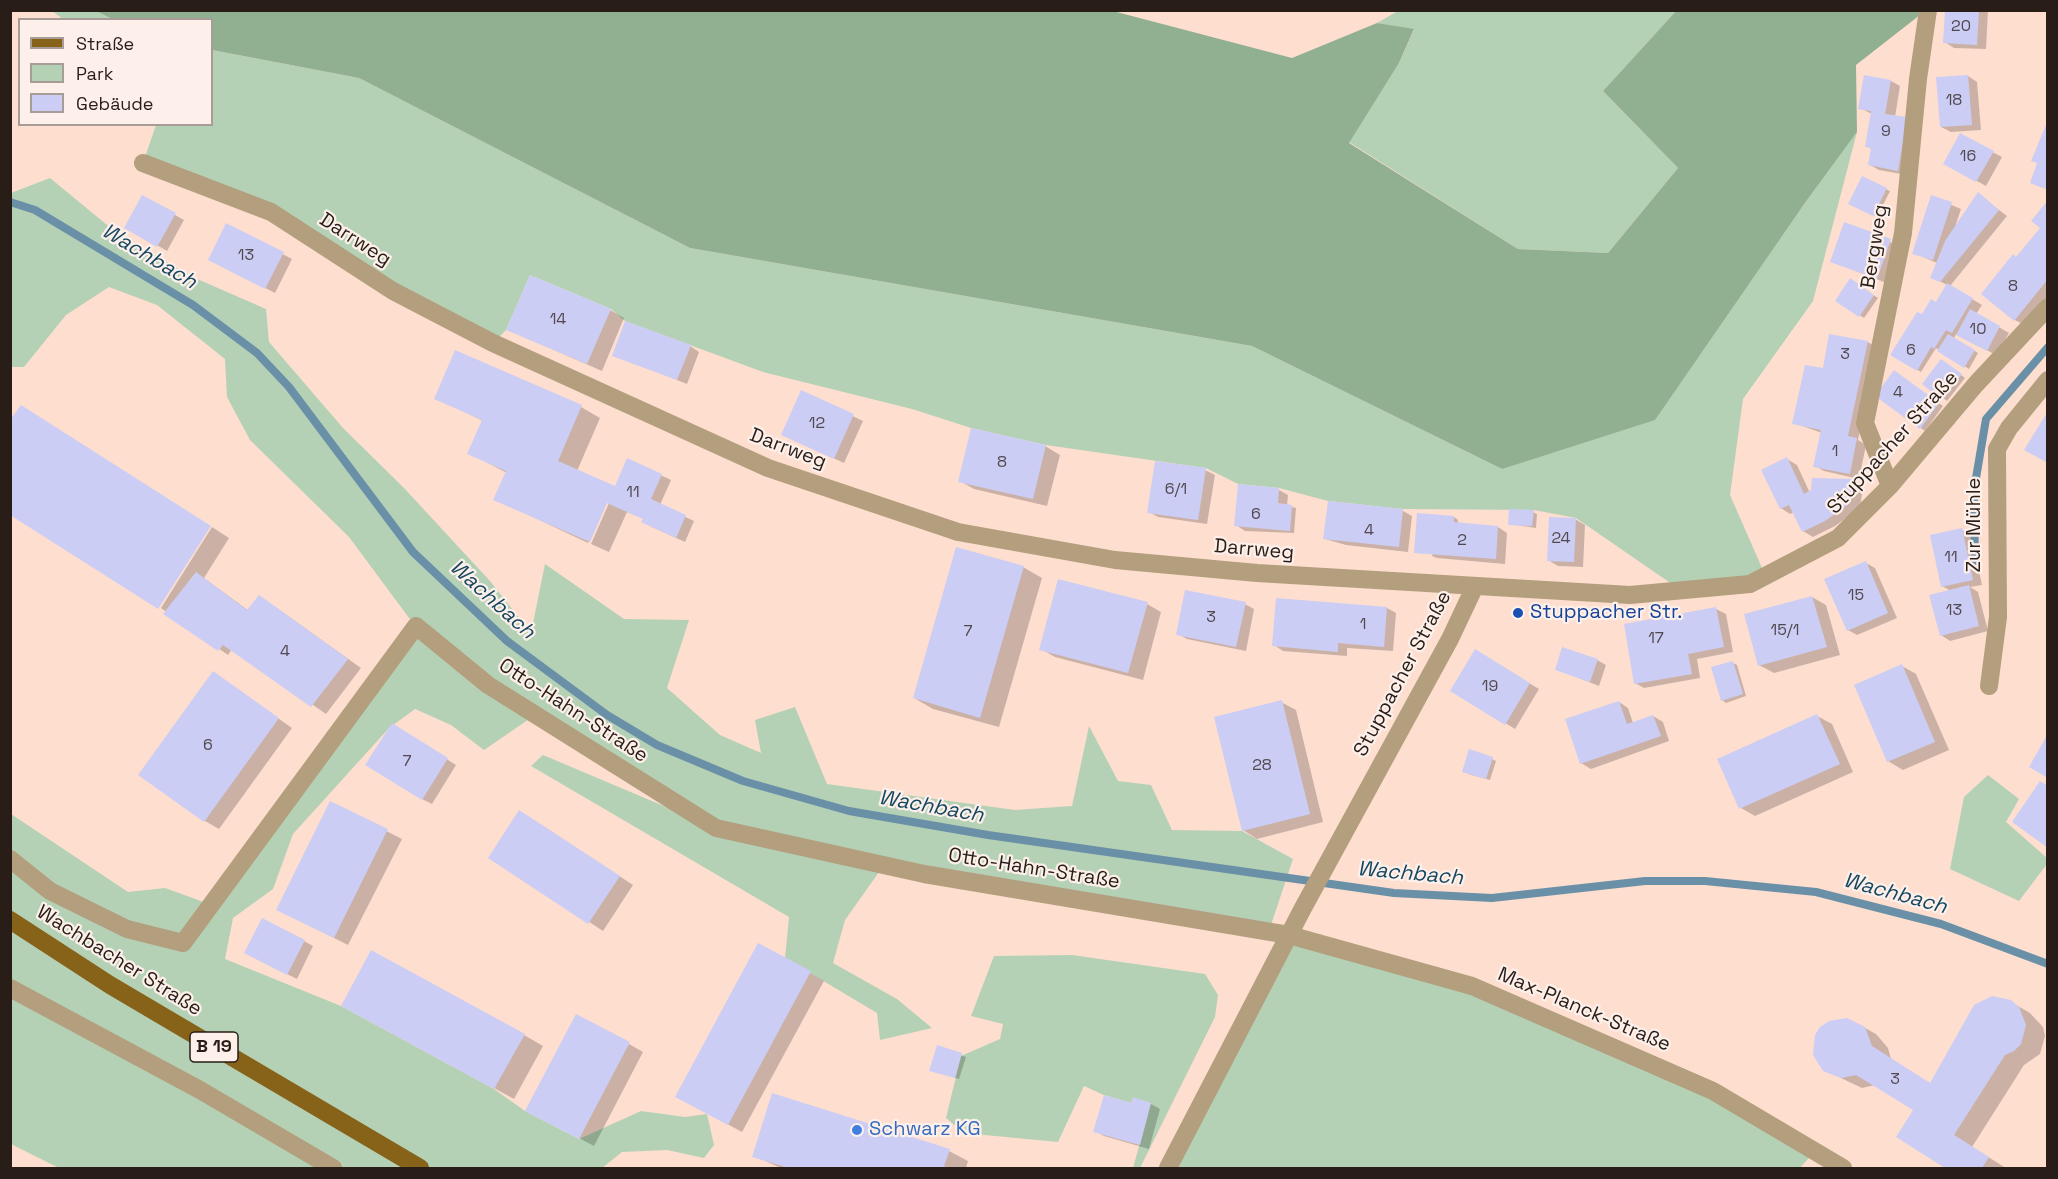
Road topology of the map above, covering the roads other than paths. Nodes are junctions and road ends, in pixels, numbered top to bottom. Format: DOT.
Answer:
graph roads {
  1 [pos="1928,10"];
  2 [pos="143,162"];
  3 [pos="2048,307"];
  4 [pos="2048,380"];
  5 [pos="1890,486"];
  6 [pos="1475,586"];
  7 [pos="1989,686"];
  8 [pos="10,859"];
  9 [pos="10,920"];
  10 [pos="1289,935"];
  11 [pos="10,988"];
  12 [pos="333,1168"];
  13 [pos="420,1168"];
  14 [pos="1168,1168"];
  15 [pos="1843,1168"];
  1 -- 5 [label="street, Bergweg"];
  2 -- 6 [label="street, Darrweg"];
  3 -- 5 [label="street, Stuppacher Straße"];
  4 -- 7 [label="street, Zur Mühle"];
  5 -- 6 [label="street, Stuppacher Straße"];
  6 -- 10 [label="street, Stuppacher Straße"];
  8 -- 10 [label="street, Otto-Hahn-Straße"];
  9 -- 13 [label="main road, Wachbacher Straße / B 19"];
  10 -- 14 [label="street, Stuppacher Straße"];
  10 -- 15 [label="street, Max-Planck-Straße"];
  11 -- 12 [label="street"];
}
